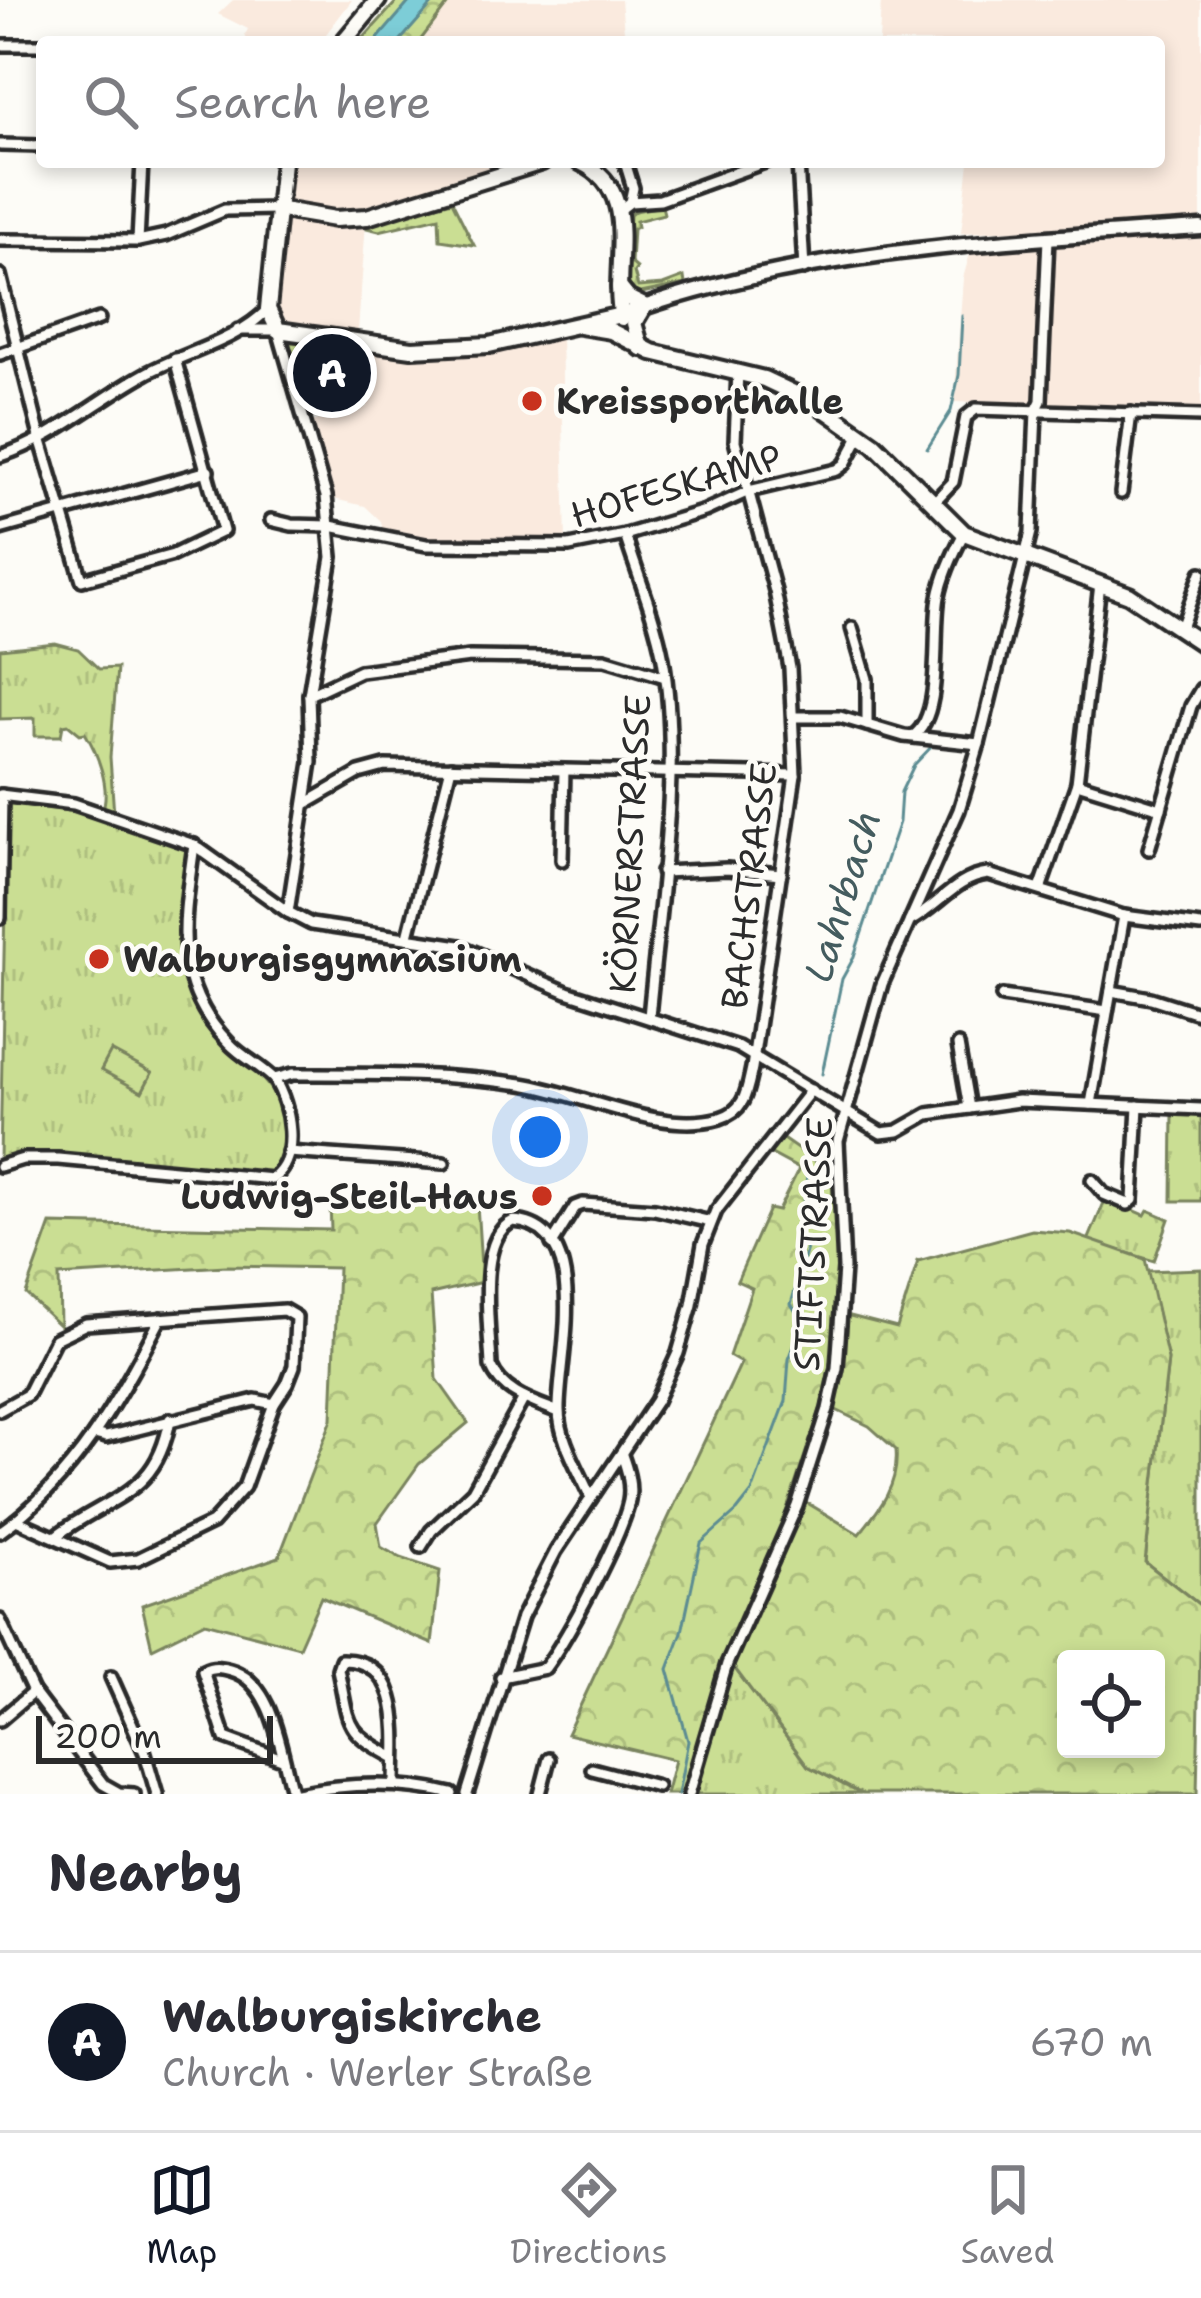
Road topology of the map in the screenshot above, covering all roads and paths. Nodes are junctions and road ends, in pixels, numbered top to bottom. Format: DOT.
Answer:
graph roads {
  1 [pos="378,0"];
  2 [pos="349,36"];
  3 [pos="0,45"];
  4 [pos="36,45"];
  5 [pos="0,145"];
  6 [pos="36,146"];
  7 [pos="142,168"];
  8 [pos="282,168"];
  9 [pos="523,168"];
  10 [pos="590,168"];
  11 [pos="627,168"];
  12 [pos="748,168"];
  13 [pos="797,168"];
  14 [pos="626,206"];
  15 [pos="276,209"];
  16 [pos="1201,228"];
  17 [pos="1048,238"];
  18 [pos="0,240"];
  19 [pos="138,241"];
  20 [pos="804,269"];
  21 [pos="0,275"];
  22 [pos="619,286"];
  23 [pos="644,306"];
  24 [pos="268,309"];
  25 [pos="621,315"];
  26 [pos="99,319"];
  27 [pos="580,326"];
  28 [pos="238,330"];
  29 [pos="278,330"];
  30 [pos="641,348"];
  31 [pos="18,349"];
  32 [pos="0,353"];
  33 [pos="176,359"];
  34 [pos="738,371"];
  35 [pos="1036,411"];
  36 [pos="1131,413"];
  37 [pos="1201,416"];
  38 [pos="861,434"];
  39 [pos="41,441"];
  40 [pos="0,456"];
  41 [pos="208,471"];
  42 [pos="749,491"];
  43 [pos="1121,493"];
  44 [pos="933,503"];
  45 [pos="61,512"];
  46 [pos="271,520"];
  47 [pos="330,526"];
  48 [pos="0,529"];
  49 [pos="964,533"];
  50 [pos="626,535"];
  51 [pos="1024,556"];
  52 [pos="1201,572"];
  53 [pos="1100,582"];
  54 [pos="852,628"];
  55 [pos="1181,628"];
  56 [pos="1201,643"];
  57 [pos="665,677"];
  58 [pos="1199,693"];
  59 [pos="309,695"];
  60 [pos="794,718"];
  61 [pos="868,725"];
  62 [pos="913,736"];
  63 [pos="979,745"];
  64 [pos="451,766"];
  65 [pos="564,770"];
  66 [pos="668,772"];
  67 [pos="795,775"];
  68 [pos="1076,783"];
  69 [pos="1,795"];
  70 [pos="307,803"];
  71 [pos="1161,809"];
  72 [pos="194,845"];
  73 [pos="1149,849"];
  74 [pos="562,860"];
  75 [pos="1,865"];
  76 [pos="662,872"];
  77 [pos="782,874"];
  78 [pos="1040,889"];
  79 [pos="288,912"];
  80 [pos="1124,916"];
  81 [pos="0,918"];
  82 [pos="910,921"];
  83 [pos="1201,926"];
  84 [pos="408,936"];
  85 [pos="1111,992"];
  86 [pos="1002,996"];
  87 [pos="1107,1012"];
  88 [pos="1201,1014"];
  89 [pos="649,1017"];
  90 [pos="958,1045"];
  91 [pos="754,1054"];
  92 [pos="274,1079"];
  93 [pos="811,1090"];
  94 [pos="1091,1104"];
  95 [pos="1138,1106"];
  96 [pos="969,1108"];
  97 [pos="1201,1109"];
  98 [pos="844,1112"];
  99 [pos="288,1152"];
  100 [pos="444,1163"];
  101 [pos="0,1166"];
  102 [pos="1092,1180"];
  103 [pos="711,1222"];
  104 [pos="552,1244"];
  105 [pos="162,1318"];
  106 [pos="524,1398"];
  107 [pos="274,1404"];
  108 [pos="0,1410"];
  109 [pos="559,1412"];
  110 [pos="170,1419"];
  111 [pos="94,1434"];
  112 [pos="622,1455"];
  113 [pos="591,1498"];
  114 [pos="16,1520"];
  115 [pos="0,1532"];
  116 [pos="56,1536"];
  117 [pos="421,1547"];
  118 [pos="0,1620"];
  119 [pos="501,1676"];
  120 [pos="111,1677"];
  121 [pos="33,1692"];
  122 [pos="0,1720"];
  123 [pos="395,1758"];
  124 [pos="549,1759"];
  125 [pos="282,1760"];
  126 [pos="592,1769"];
  127 [pos="638,1781"];
  128 [pos="395,1785"];
  129 [pos="658,1786"];
  130 [pos="109,1791"];
  131 [pos="134,1794"];
  132 [pos="157,1794"];
  133 [pos="293,1794"];
  134 [pos="452,1794"];
  135 [pos="466,1794"];
  136 [pos="540,1794"];
  137 [pos="634,1794"];
  138 [pos="689,1794"];
  1 -- 2 [label="main road"];
  3 -- 4 [label="street"];
  5 -- 6 [label="street"];
  7 -- 19 [label="street"];
  8 -- 15 [label="main road"];
  9 -- 15 [label="main road"];
  10 -- 14 [label="main road"];
  11 -- 14 [label="street"];
  12 -- 14 [label="street"];
  13 -- 20 [label="street"];
  14 -- 22 [label="main road"];
  15 -- 19 [label="street"];
  15 -- 24 [label="main road"];
  16 -- 17 [label="main road"];
  17 -- 20 [label="main road"];
  17 -- 35 [label="street, STIFTSTRASSE"];
  18 -- 19 [label="street"];
  20 -- 23 [label="main road"];
  21 -- 31 [label="street"];
  22 -- 23 [label="main road"];
  22 -- 25 [label="main road"];
  22 -- 27 [label="main road"];
  23 -- 25 [label="main road"];
  23 -- 30 [label="main road"];
  24 -- 28 [label="street"];
  24 -- 29 [label="main road"];
  25 -- 27 [label="main road"];
  25 -- 30 [label="main road"];
  26 -- 31 [label="street"];
  27 -- 29 [label="main road"];
  27 -- 30 [label="main road"];
  28 -- 29 [label="street"];
  28 -- 33 [label="street"];
  29 -- 47 [label="street"];
  30 -- 34 [label="main road"];
  31 -- 32 [label="street"];
  31 -- 39 [label="street"];
  33 -- 39 [label="street"];
  33 -- 41 [label="street"];
  34 -- 38 [label="main road"];
  34 -- 42 [label="street, BACHSTRASSE"];
  35 -- 36 [label="street"];
  35 -- 44 [label="street"];
  35 -- 51 [label="street, STIFTSTRASSE"];
  36 -- 37 [label="street"];
  36 -- 43 [label="street"];
  38 -- 42 [label="street, HOFESKAMP"];
  38 -- 44 [label="main road"];
  39 -- 40 [label="street"];
  39 -- 45 [label="street"];
  41 -- 45 [label="street"];
  41 -- 45 [label="street"];
  42 -- 50 [label="street, HOFESKAMP"];
  42 -- 60 [label="street, BACHSTRASSE"];
  44 -- 49 [label="main road"];
  45 -- 48 [label="street"];
  46 -- 47 [label="street, HOFESKAMP"];
  47 -- 50 [label="street, HOFESKAMP"];
  47 -- 59 [label="street"];
  49 -- 51 [label="main road"];
  49 -- 62 [label="street"];
  50 -- 57 [label="street, KÖRNERSTRASSE"];
  51 -- 53 [label="main road"];
  51 -- 63 [label="street, STIFTSTRASSE"];
  52 -- 55 [label="street"];
  53 -- 55 [label="main road"];
  53 -- 68 [label="street"];
  54 -- 61 [label="street"];
  55 -- 56 [label="main road"];
  57 -- 59 [label="street"];
  57 -- 66 [label="street, KÖRNERSTRASSE"];
  58 -- 71 [label="street"];
  59 -- 70 [label="street"];
  60 -- 61 [label="street"];
  60 -- 67 [label="street, BACHSTRASSE"];
  61 -- 62 [label="street"];
  62 -- 63 [label="street"];
  63 -- 82 [label="street, STIFTSTRASSE"];
  64 -- 65 [label="street"];
  64 -- 70 [label="street"];
  64 -- 84 [label="street"];
  65 -- 66 [label="street"];
  65 -- 74 [label="street"];
  66 -- 67 [label="street"];
  66 -- 76 [label="street, KÖRNERSTRASSE"];
  67 -- 77 [label="street, BACHSTRASSE"];
  68 -- 71 [label="street"];
  68 -- 78 [label="street"];
  69 -- 72 [label="street"];
  69 -- 75 [label="street"];
  70 -- 79 [label="street"];
  71 -- 73 [label="street"];
  72 -- 79 [label="street"];
  72 -- 92 [label="street"];
  75 -- 81 [label="street"];
  76 -- 77 [label="street"];
  76 -- 89 [label="street, KÖRNERSTRASSE"];
  77 -- 91 [label="street, BACHSTRASSE"];
  78 -- 80 [label="street"];
  78 -- 82 [label="street"];
  79 -- 84 [label="street"];
  80 -- 83 [label="street"];
  80 -- 85 [label="street"];
  82 -- 98 [label="street, STIFTSTRASSE"];
  84 -- 89 [label="street"];
  85 -- 87 [label="street"];
  85 -- 88 [label="street"];
  86 -- 87 [label="street"];
  87 -- 94 [label="street"];
  89 -- 91 [label="street"];
  90 -- 96 [label="street"];
  91 -- 92 [label="street, BACHSTRASSE"];
  91 -- 93 [label="street"];
  92 -- 99 [label="street"];
  93 -- 98 [label="street"];
  93 -- 103 [label="street"];
  94 -- 95 [label="street"];
  94 -- 96 [label="street"];
  95 -- 97 [label="street"];
  95 -- 102 [label="street"];
  96 -- 98 [label="street"];
  98 -- 138 [label="street, STIFTSTRASSE"];
  99 -- 100 [label="street"];
  99 -- 101 [label="street"];
  103 -- 104 [label="street"];
  103 -- 112 [label="street"];
  104 -- 106 [label="street"];
  104 -- 109 [label="street"];
  105 -- 107 [label="street"];
  105 -- 108 [label="street"];
  105 -- 111 [label="street"];
  106 -- 109 [label="street"];
  106 -- 117 [label="street"];
  107 -- 110 [label="street"];
  107 -- 116 [label="street"];
  109 -- 113 [label="street"];
  110 -- 111 [label="street"];
  110 -- 116 [label="street"];
  111 -- 114 [label="street"];
  112 -- 113 [label="street"];
  112 -- 119 [label="street"];
  113 -- 119 [label="street"];
  114 -- 115 [label="street"];
  114 -- 116 [label="street"];
  118 -- 121 [label="street"];
  119 -- 135 [label="street"];
  120 -- 132 [label="street"];
  121 -- 122 [label="street"];
  121 -- 130 [label="street"];
  123 -- 123 [label="street"];
  123 -- 128 [label="street"];
  124 -- 136 [label="street"];
  125 -- 125 [label="street"];
  125 -- 133 [label="street"];
  126 -- 127 [label="street"];
  127 -- 129 [label="street"];
  127 -- 137 [label="street"];
  128 -- 133 [label="street"];
  128 -- 134 [label="street"];
  130 -- 131 [label="street"];
}
